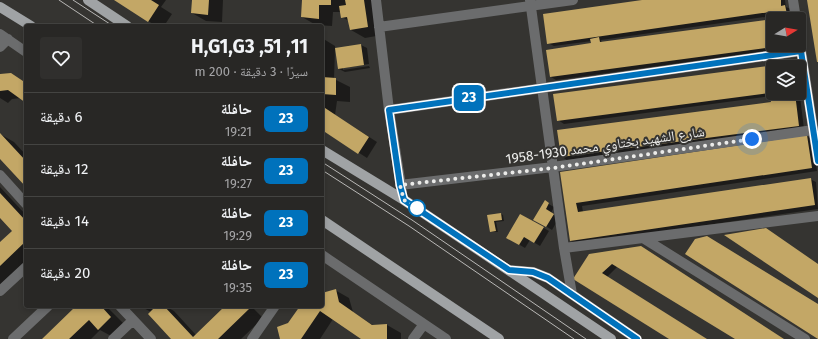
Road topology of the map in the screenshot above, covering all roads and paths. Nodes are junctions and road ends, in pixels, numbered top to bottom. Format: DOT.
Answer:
graph roads {
  1 [pos="88,0"];
  2 [pos="376,0"];
  3 [pos="573,0"];
  4 [pos="793,0"];
  5 [pos="531,3"];
  6 [pos="0,7"];
  7 [pos="795,12"];
  8 [pos="28,24"];
  9 [pos="124,24"];
  10 [pos="379,27"];
  11 [pos="4,37"];
  12 [pos="0,47"];
  13 [pos="24,51"];
  14 [pos="794,52"];
  15 [pos="801,52"];
  16 [pos="542,87"];
  17 [pos="389,110"];
  18 [pos="813,130"];
  19 [pos="324,151"];
  20 [pos="818,161"];
  21 [pos="553,168"];
  22 [pos="0,175"];
  23 [pos="400,185"];
  24 [pos="404,200"];
  25 [pos="24,202"];
  26 [pos="818,216"];
  27 [pos="324,221"];
  28 [pos="643,238"];
  29 [pos="564,248"];
  30 [pos="324,256"];
  31 [pos="24,269"];
  32 [pos="509,270"];
  33 [pos="0,291"];
  34 [pos="572,294"];
  35 [pos="46,308"];
  36 [pos="122,308"];
  37 [pos="275,308"];
  38 [pos="133,320"];
  39 [pos="424,324"];
  40 [pos="13,339"];
  41 [pos="113,339"];
  42 [pos="151,339"];
  43 [pos="252,339"];
  44 [pos="413,339"];
  45 [pos="446,339"];
  46 [pos="499,339"];
  47 [pos="611,339"];
  48 [pos="637,339"];
  49 [pos="805,339"];
  1 -- 9 [label="main road"];
  2 -- 10 [label="street"];
  3 -- 5 [label="street"];
  4 -- 7 [label="street"];
  5 -- 10 [label="street"];
  5 -- 16 [label="street"];
  6 -- 8 [label="main road"];
  10 -- 17 [label="street"];
  11 -- 12 [label="street"];
  11 -- 13 [label="street"];
  14 -- 16 [label="street"];
  15 -- 18 [label="street"];
  16 -- 17 [label="street"];
  16 -- 21 [label="street"];
  17 -- 23 [label="street"];
  18 -- 20 [label="street"];
  18 -- 21 [label="street, شارع الشهيد بختاوي محمد 1930-1958"];
  19 -- 24 [label="main road"];
  21 -- 23 [label="street, شارع الشهيد بختاوي محمد 1930-1958"];
  21 -- 29 [label="street"];
  22 -- 25 [label="street"];
  23 -- 24 [label="street"];
  24 -- 32 [label="main road"];
  26 -- 28 [label="street"];
  27 -- 46 [label="main road"];
  28 -- 29 [label="street"];
  28 -- 49 [label="street"];
  29 -- 34 [label="street"];
  30 -- 39 [label="street"];
  31 -- 33 [label="street"];
  32 -- 34 [label="street"];
  32 -- 47 [label="main road"];
  34 -- 48 [label="street"];
  35 -- 40 [label="street"];
  36 -- 38 [label="street"];
  37 -- 43 [label="street"];
  38 -- 41 [label="street"];
  38 -- 42 [label="street"];
  39 -- 44 [label="street"];
  39 -- 45 [label="street"];
}
